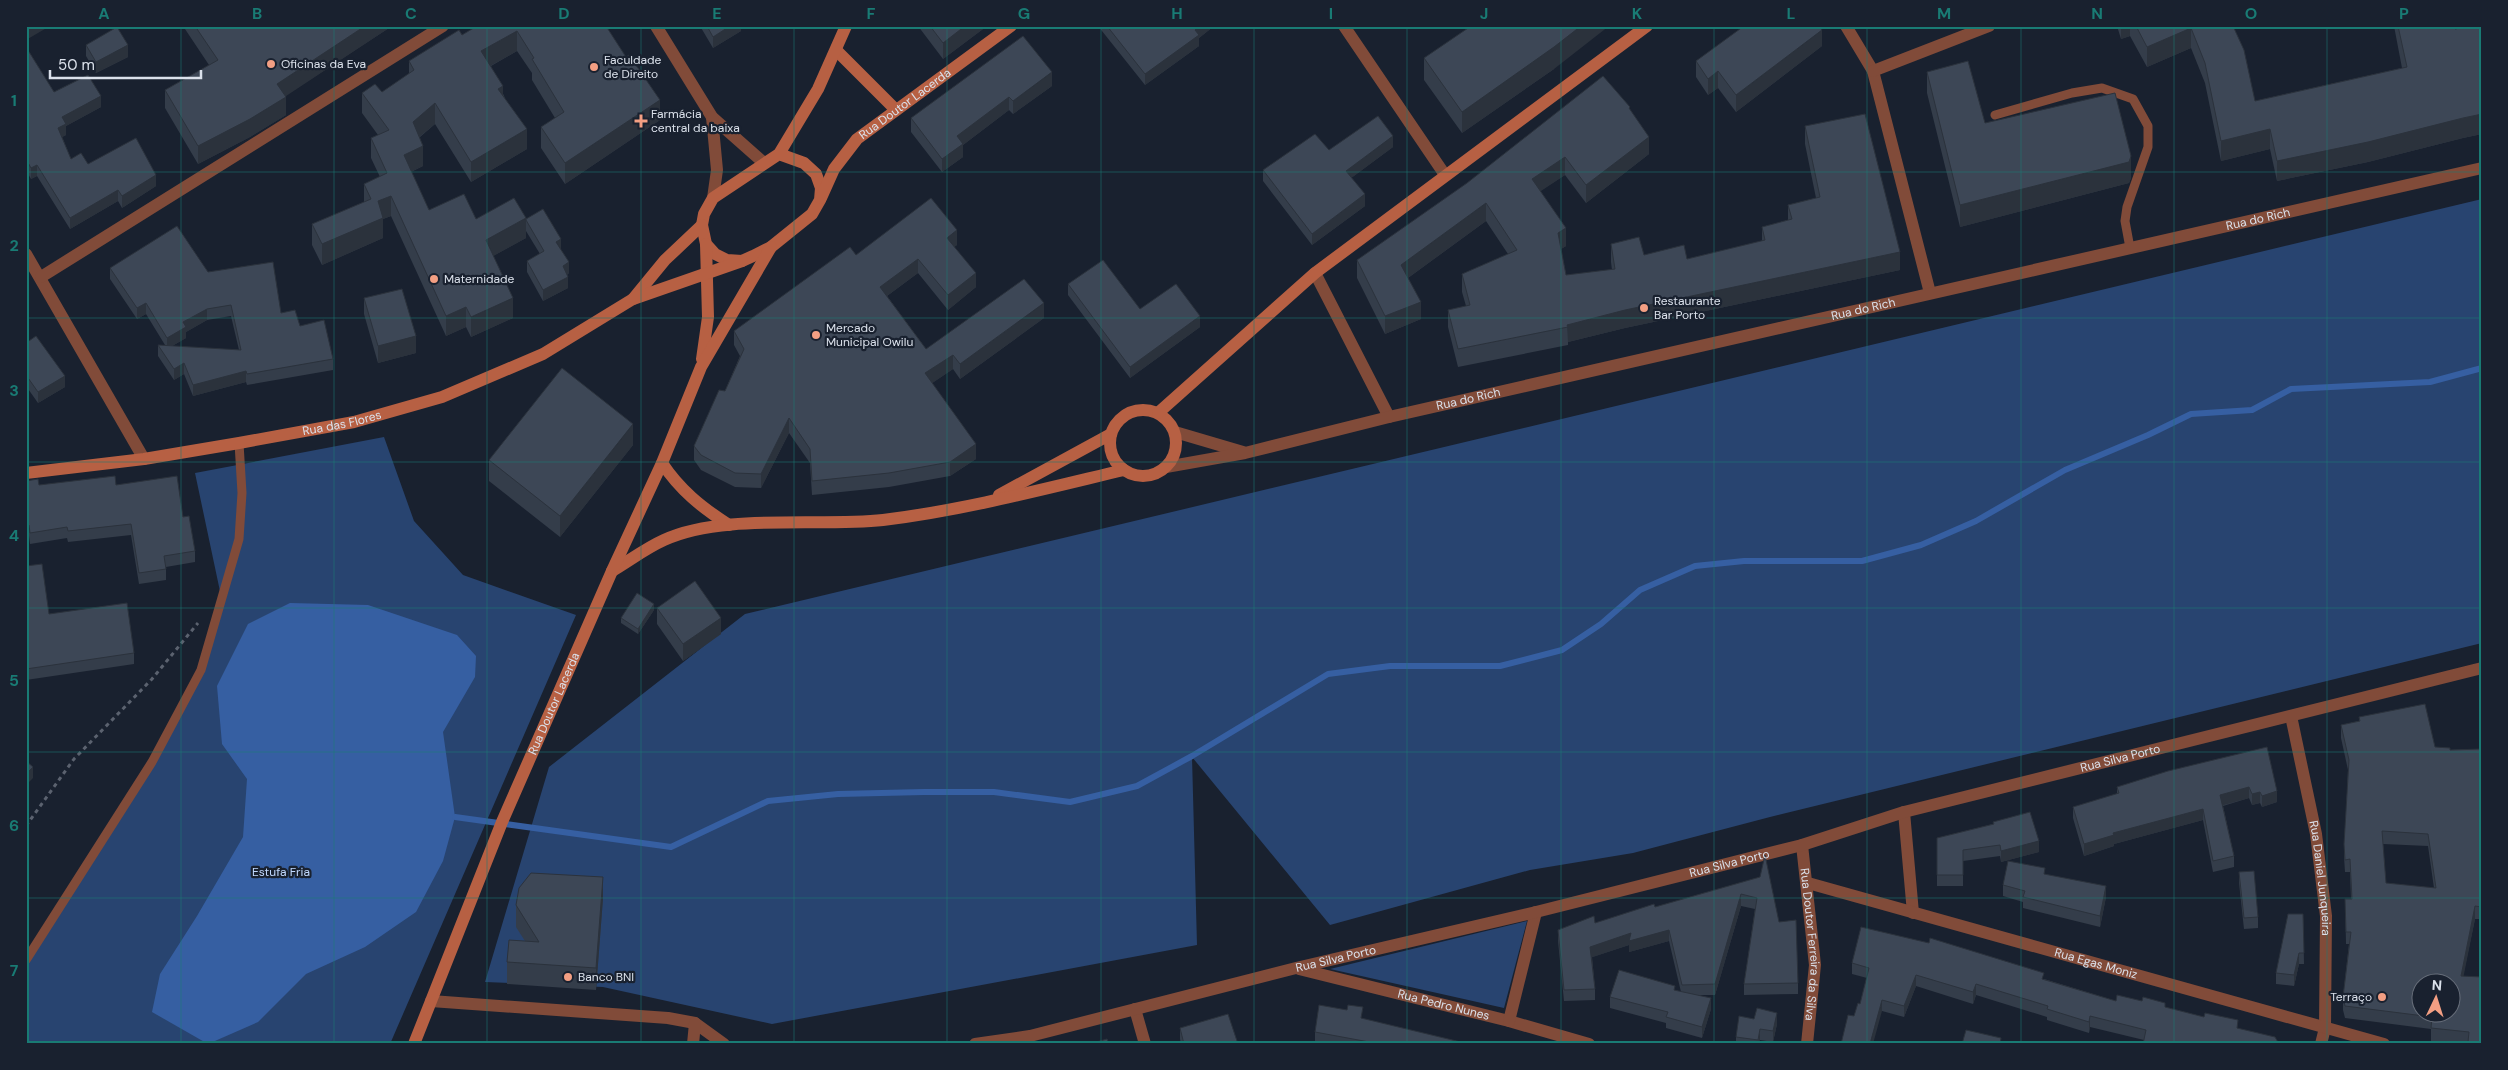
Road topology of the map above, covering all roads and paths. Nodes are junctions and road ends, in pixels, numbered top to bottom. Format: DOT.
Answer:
graph roads {
  1 [pos="443,26"];
  2 [pos="656,26"];
  3 [pos="846,26"];
  4 [pos="1011,26"];
  5 [pos="1344,26"];
  6 [pos="1647,26"];
  7 [pos="1846,26"];
  8 [pos="1989,26"];
  9 [pos="836,50"];
  10 [pos="1873,71"];
  11 [pos="896,110"];
  12 [pos="1995,115"];
  13 [pos="712,117"];
  14 [pos="779,154"];
  15 [pos="764,163"];
  16 [pos="2482,168"];
  17 [pos="1445,175"];
  18 [pos="713,198"];
  19 [pos="820,200"];
  20 [pos="702,225"];
  21 [pos="706,244"];
  22 [pos="770,246"];
  23 [pos="2130,248"];
  24 [pos="26,254"];
  25 [pos="742,260"];
  26 [pos="1315,273"];
  27 [pos="708,274"];
  28 [pos="41,277"];
  29 [pos="1930,293"];
  30 [pos="633,299"];
  31 [pos="701,367"];
  32 [pos="1158,413"];
  33 [pos="1388,417"];
  34 [pos="1175,432"];
  35 [pos="1111,434"];
  36 [pos="239,443"];
  37 [pos="1245,452"];
  38 [pos="144,459"];
  39 [pos="662,463"];
  40 [pos="1166,467"];
  41 [pos="1124,470"];
  42 [pos="26,473"];
  43 [pos="984,504"];
  44 [pos="729,525"];
  45 [pos="612,571"];
  46 [pos="202,619"];
  47 [pos="2482,668"];
  48 [pos="2291,716"];
  49 [pos="1904,812"];
  50 [pos="26,826"];
  51 [pos="1802,845"];
  52 [pos="1808,883"];
  53 [pos="1536,912"];
  54 [pos="1913,913"];
  55 [pos="26,960"];
  56 [pos="1296,968"];
  57 [pos="431,1001"];
  58 [pos="1136,1010"];
  59 [pos="1509,1021"];
  60 [pos="694,1023"];
  61 [pos="2325,1028"];
  62 [pos="414,1044"];
  63 [pos="693,1044"];
  64 [pos="724,1044"];
  65 [pos="975,1044"];
  66 [pos="1145,1044"];
  67 [pos="1589,1044"];
  68 [pos="1807,1044"];
  69 [pos="2321,1044"];
  70 [pos="2384,1044"];
  1 -- 28 [label="street"];
  2 -- 13 [label="street"];
  3 -- 9 [label="street"];
  4 -- 11 [label="street, Rua Doutor Lacerda"];
  5 -- 17 [label="street"];
  6 -- 17 [label="street"];
  7 -- 10 [label="street"];
  8 -- 10 [label="street"];
  9 -- 11 [label="street"];
  9 -- 14 [label="street"];
  10 -- 29 [label="street"];
  11 -- 19 [label="street, Rua Doutor Lacerda"];
  12 -- 23 [label="lane"];
  13 -- 15 [label="street"];
  13 -- 18 [label="street"];
  14 -- 15 [label="street"];
  14 -- 19 [label="street"];
  15 -- 18 [label="street"];
  16 -- 23 [label="street, Rua do Rich"];
  17 -- 26 [label="street"];
  18 -- 20 [label="street"];
  19 -- 22 [label="street, Rua Doutor Lacerda"];
  20 -- 21 [label="street"];
  20 -- 30 [label="street, Rua das Flores"];
  21 -- 25 [label="street"];
  21 -- 27 [label="street, Rua Doutor Lacerda"];
  22 -- 25 [label="street, Rua Doutor Lacerda"];
  22 -- 31 [label="street, Rua Doutor Lacerda"];
  23 -- 29 [label="street, Rua do Rich"];
  24 -- 28 [label="street"];
  25 -- 27 [label="street, Rua Doutor Lacerda"];
  26 -- 32 [label="street"];
  26 -- 33 [label="street"];
  27 -- 30 [label="street, Rua das Flores"];
  27 -- 31 [label="street, Rua Doutor Lacerda"];
  28 -- 38 [label="street"];
  29 -- 33 [label="street, Rua do Rich"];
  30 -- 36 [label="street, Rua das Flores"];
  31 -- 39 [label="street, Rua Doutor Lacerda"];
  32 -- 34 [label="street"];
  32 -- 35 [label="street"];
  33 -- 37 [label="street, Rua do Rich"];
  34 -- 37 [label="street, Rua do Rich"];
  34 -- 40 [label="street"];
  35 -- 41 [label="street"];
  35 -- 43 [label="street"];
  36 -- 38 [label="street, Rua das Flores"];
  36 -- 55 [label="lane"];
  37 -- 40 [label="street, Rua do Rich"];
  38 -- 42 [label="street, Rua das Flores"];
  39 -- 44 [label="street"];
  39 -- 45 [label="street, Rua Doutor Lacerda"];
  40 -- 41 [label="street"];
  41 -- 43 [label="street"];
  43 -- 44 [label="street"];
  44 -- 45 [label="street"];
  45 -- 57 [label="street, Rua Doutor Lacerda"];
  46 -- 50 [label="path"];
  47 -- 48 [label="street, Rua Silva Porto"];
  48 -- 49 [label="street, Rua Silva Porto"];
  48 -- 61 [label="street, Rua Daniel Junqueira"];
  49 -- 51 [label="street, Rua Silva Porto"];
  49 -- 54 [label="street"];
  51 -- 52 [label="street, Rua Doutor Ferreira da Silva"];
  51 -- 53 [label="street, Rua Silva Porto"];
  52 -- 54 [label="street, Rua Egas Moniz"];
  52 -- 68 [label="street, Rua Doutor Ferreira da Silva"];
  53 -- 56 [label="street, Rua Silva Porto"];
  53 -- 59 [label="street"];
  54 -- 61 [label="street, Rua Egas Moniz"];
  56 -- 58 [label="street, Rua Silva Porto"];
  56 -- 59 [label="street, Rua Pedro Nunes"];
  57 -- 60 [label="street"];
  57 -- 62 [label="street, Rua Doutor Lacerda"];
  58 -- 65 [label="street, Rua Silva Porto"];
  58 -- 66 [label="street"];
  59 -- 67 [label="street, Rua Pedro Nunes"];
  60 -- 63 [label="street"];
  60 -- 64 [label="street"];
  61 -- 69 [label="street, Rua Daniel Junqueira"];
  61 -- 70 [label="street, Rua Egas Moniz"];
}
